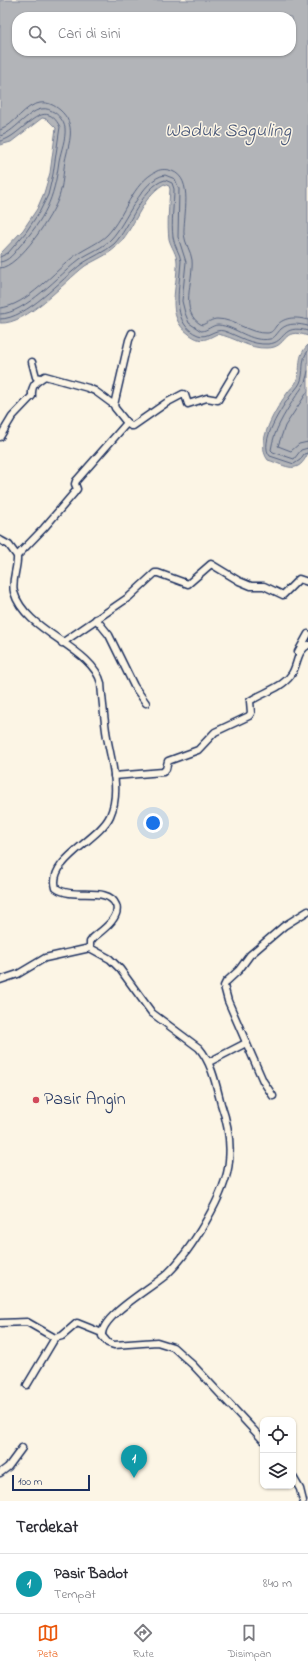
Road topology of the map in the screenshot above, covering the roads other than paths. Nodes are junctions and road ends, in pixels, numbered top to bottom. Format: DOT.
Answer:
graph roads {
  1 [pos="132,333"];
  2 [pos="32,362"];
  3 [pos="236,370"];
  4 [pos="42,378"];
  5 [pos="114,405"];
  6 [pos="127,423"];
  7 [pos="0,437"];
  8 [pos="0,540"];
  9 [pos="17,556"];
  10 [pos="308,582"];
  11 [pos="96,619"];
  12 [pos="308,634"];
  13 [pos="62,643"];
  14 [pos="308,645"];
  15 [pos="299,655"];
  16 [pos="146,703"];
  17 [pos="114,776"];
  18 [pos="308,911"];
  19 [pos="90,948"];
  20 [pos="0,980"];
  21 [pos="246,1043"];
  22 [pos="209,1062"];
  23 [pos="273,1096"];
  24 [pos="0,1322"];
  25 [pos="102,1333"];
  26 [pos="55,1338"];
  27 [pos="27,1385"];
  28 [pos="260,1437"];
  29 [pos="22,1448"];
  30 [pos="0,1473"];
  31 [pos="296,1482"];
  32 [pos="305,1498"];
  1 -- 5 [label="street"];
  2 -- 4 [label="street"];
  3 -- 6 [label="street"];
  4 -- 5 [label="street"];
  4 -- 7 [label="street"];
  5 -- 6 [label="street"];
  6 -- 9 [label="street"];
  8 -- 9 [label="street"];
  9 -- 13 [label="street"];
  10 -- 11 [label="street"];
  11 -- 13 [label="street"];
  11 -- 16 [label="street"];
  12 -- 15 [label="street"];
  13 -- 17 [label="street"];
  14 -- 15 [label="street"];
  15 -- 17 [label="street"];
  17 -- 19 [label="street"];
  18 -- 21 [label="street"];
  19 -- 20 [label="street"];
  19 -- 22 [label="street"];
  21 -- 22 [label="street"];
  21 -- 23 [label="street"];
  22 -- 25 [label="street"];
  24 -- 26 [label="street"];
  25 -- 26 [label="street"];
  25 -- 28 [label="street"];
  26 -- 27 [label="street"];
  29 -- 30 [label="street"];
  31 -- 32 [label="street"];
}
